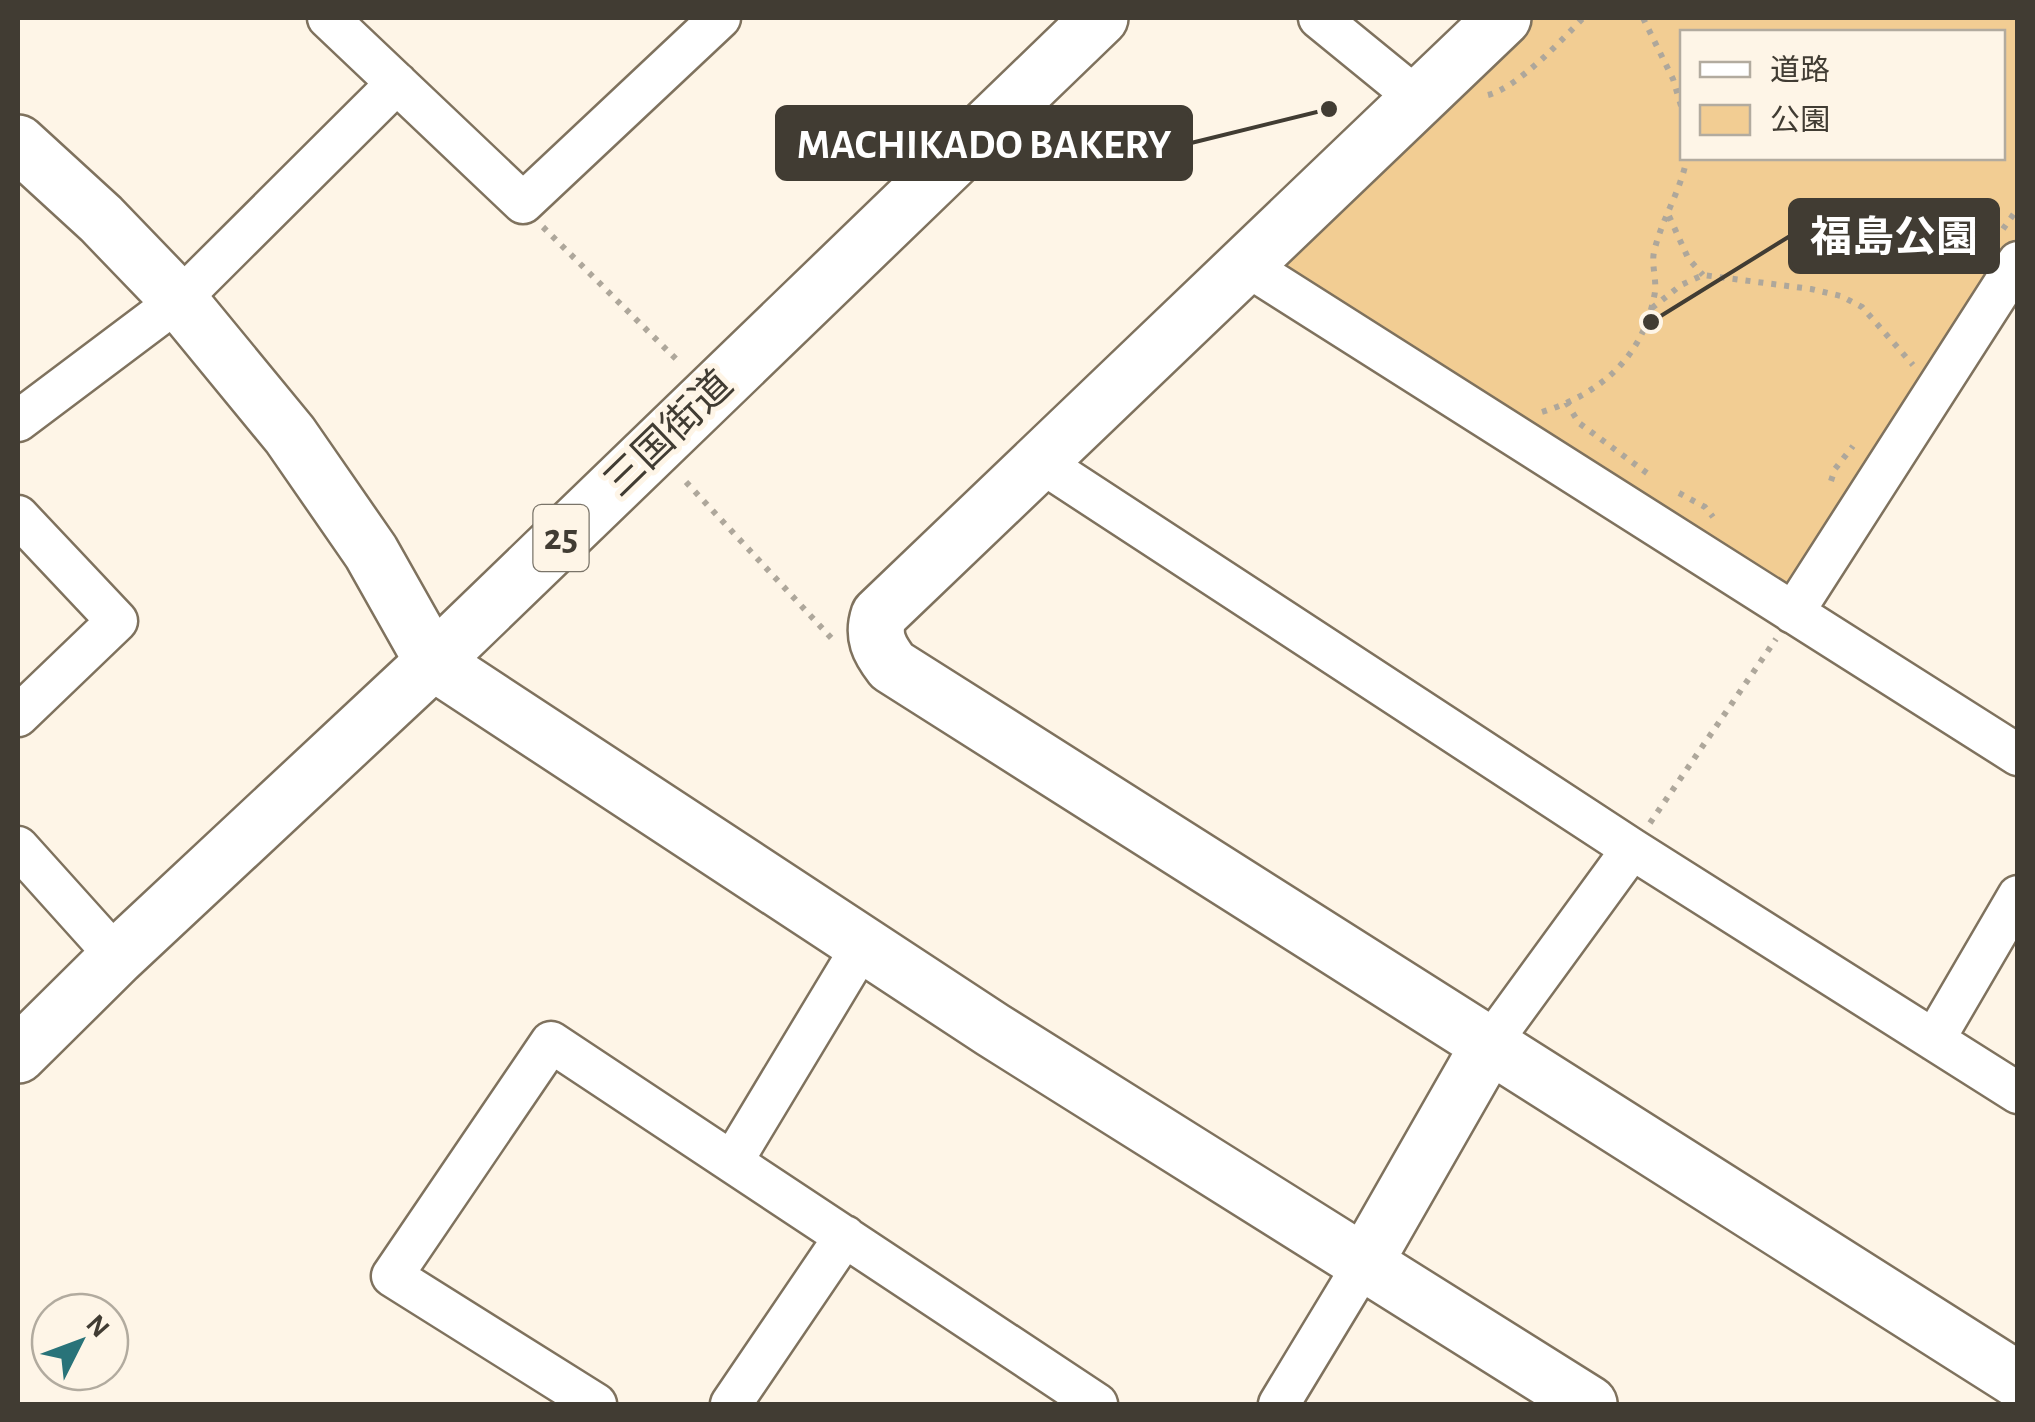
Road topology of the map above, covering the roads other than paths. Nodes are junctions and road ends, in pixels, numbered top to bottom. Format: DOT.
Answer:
graph roads {
  1 [pos="328,18"];
  2 [pos="720,18"];
  3 [pos="1100,18"];
  4 [pos="1319,18"];
  5 [pos="1502,18"];
  6 [pos="397,83"];
  7 [pos="1418,98"];
  8 [pos="18,142"];
  9 [pos="2009,248"];
  10 [pos="1244,264"];
  11 [pos="179,300"];
  12 [pos="18,421"];
  13 [pos="1039,461"];
  14 [pos="18,516"];
  15 [pos="1793,613"];
  16 [pos="433,662"];
  17 [pos="18,716"];
  18 [pos="2018,755"];
  19 [pos="18,847"];
  20 [pos="1632,849"];
  21 [pos="2018,896"];
  22 [pos="864,943"];
  23 [pos="116,958"];
  24 [pos="1934,1040"];
  25 [pos="1489,1045"];
  26 [pos="18,1055"];
  27 [pos="2018,1093"];
  28 [pos="732,1162"];
  29 [pos="844,1236"];
  30 [pos="1365,1262"];
  31 [pos="2018,1380"];
  32 [pos="596,1404"];
  33 [pos="731,1404"];
  34 [pos="1098,1404"];
  35 [pos="1279,1404"];
  36 [pos="1590,1404"];
  1 -- 6 [label="street"];
  2 -- 6 [label="street"];
  3 -- 16 [label="street, 三国街道 / 25"];
  4 -- 7 [label="street"];
  5 -- 7 [label="street"];
  6 -- 11 [label="street"];
  7 -- 10 [label="street"];
  8 -- 11 [label="street"];
  9 -- 15 [label="street"];
  10 -- 13 [label="street"];
  10 -- 15 [label="street"];
  11 -- 12 [label="street"];
  11 -- 16 [label="street"];
  13 -- 20 [label="street"];
  13 -- 25 [label="street"];
  14 -- 17 [label="street"];
  15 -- 18 [label="street"];
  16 -- 22 [label="street"];
  16 -- 23 [label="street, 三国街道 / 25"];
  19 -- 23 [label="street"];
  20 -- 24 [label="street"];
  20 -- 25 [label="street"];
  21 -- 24 [label="street"];
  22 -- 28 [label="street"];
  22 -- 30 [label="street"];
  23 -- 26 [label="street, 三国街道 / 25"];
  24 -- 27 [label="street"];
  25 -- 30 [label="street"];
  25 -- 31 [label="street"];
  28 -- 29 [label="street"];
  28 -- 32 [label="street"];
  29 -- 33 [label="street"];
  29 -- 34 [label="street"];
  30 -- 35 [label="street"];
  30 -- 36 [label="street"];
}
